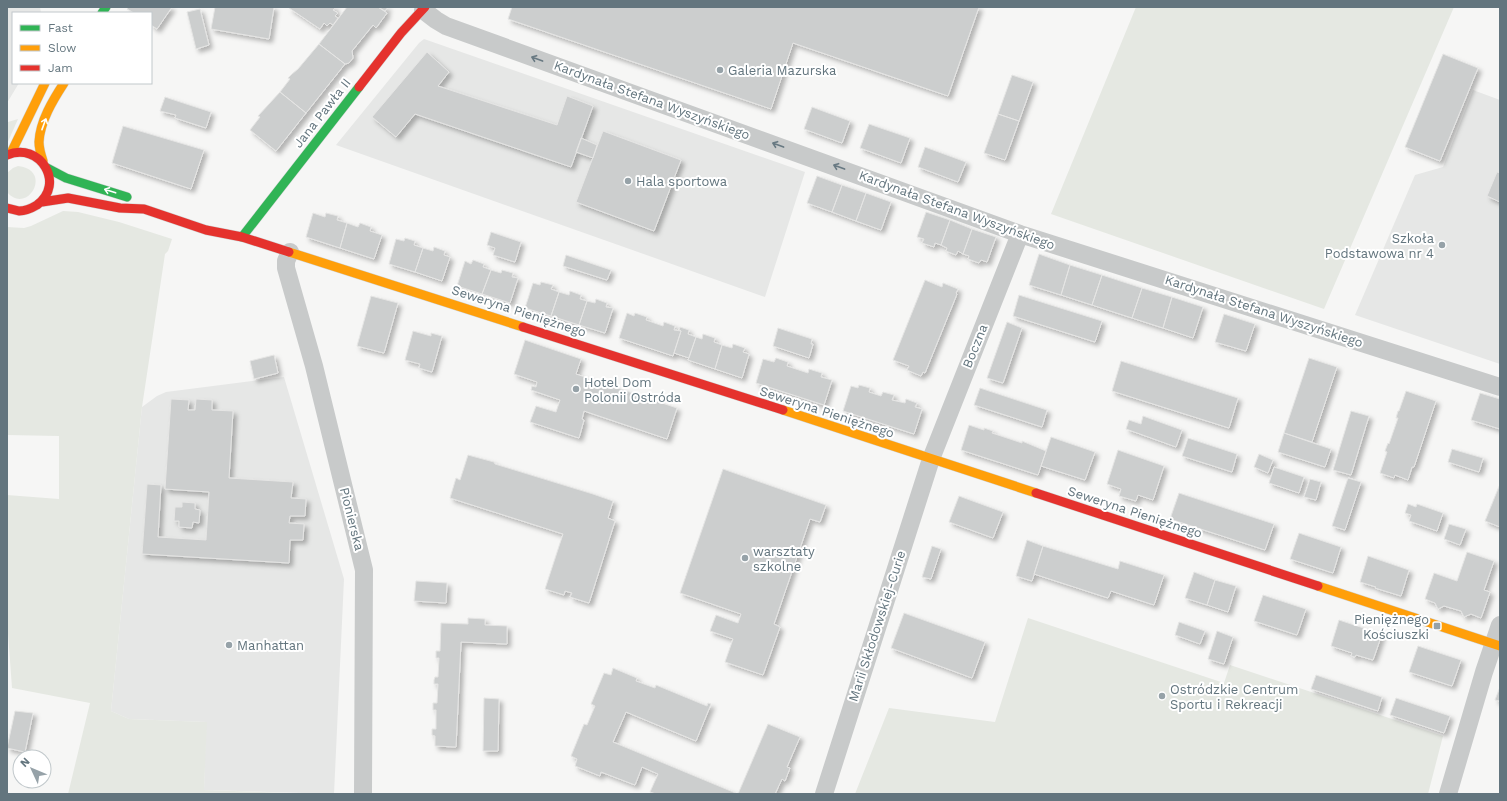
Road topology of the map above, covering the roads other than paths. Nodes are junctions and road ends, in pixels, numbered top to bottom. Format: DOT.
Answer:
graph roads {
  1 [pos="424,8"];
  2 [pos="44,84"];
  3 [pos="63,84"];
  4 [pos="9,154"];
  5 [pos="45,165"];
  6 [pos="42,202"];
  7 [pos="144,209"];
  8 [pos="9,210"];
  9 [pos="1020,234"];
  10 [pos="242,237"];
  11 [pos="290,252"];
  12 [pos="1500,386"];
  13 [pos="931,459"];
  14 [pos="1500,625"];
  15 [pos="1497,645"];
  16 [pos="363,794"];
  17 [pos="824,794"];
  18 [pos="1448,794"];
  9 -- 1 [label="street, Kardynała Stefana Wyszyńskiego, one-way"];
  1 -- 10 [label="street, Jana Pawła II"];
  2 -- 4 [label="street"];
  5 -- 3 [label="street, one-way"];
  4 -- 5 [label="street, Seweryna Pieniężnego"];
  5 -- 6 [label="street"];
  7 -- 5 [label="street, Seweryna Pieniężnego, one-way"];
  6 -- 7 [label="street, Seweryna Pieniężnego"];
  6 -- 8 [label="street, Seweryna Pieniężnego"];
  7 -- 10 [label="street, Seweryna Pieniężnego"];
  9 -- 12 [label="street, Kardynała Stefana Wyszyńskiego"];
  9 -- 13 [label="street, Boczna"];
  10 -- 11 [label="street, Seweryna Pieniężnego"];
  11 -- 13 [label="street, Seweryna Pieniężnego"];
  11 -- 16 [label="street, Pionierska"];
  13 -- 15 [label="street, Seweryna Pieniężnego"];
  13 -- 17 [label="street, Marii Skłodowskiej-Curie"];
  14 -- 15 [label="street"];
  15 -- 18 [label="street"];
}
